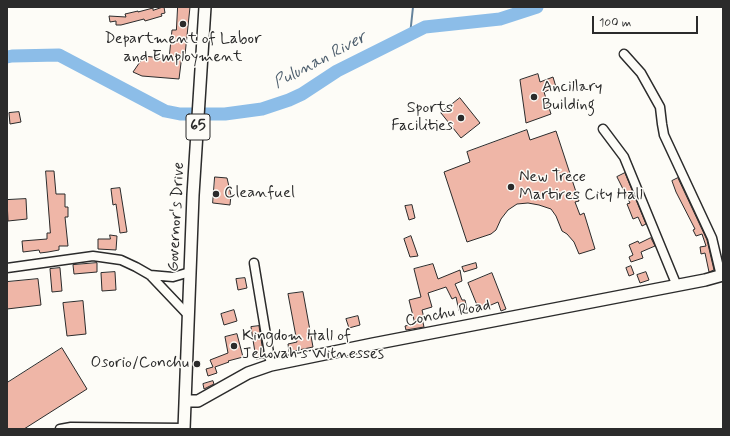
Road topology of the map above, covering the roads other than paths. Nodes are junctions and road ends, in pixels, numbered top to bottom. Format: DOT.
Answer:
graph roads {
  1 [pos="205,7"];
  2 [pos="624,54"];
  3 [pos="603,129"];
  4 [pos="254,264"];
  5 [pos="7,268"];
  6 [pos="190,272"];
  7 [pos="150,275"];
  8 [pos="722,275"];
  9 [pos="677,286"];
  10 [pos="188,315"];
  11 [pos="271,365"];
  12 [pos="185,400"];
  13 [pos="184,428"];
  14 [pos="60,429"];
  1 -- 6 [label="main road, Governor's Drive / 65"];
  2 -- 8 [label="street"];
  3 -- 9 [label="street"];
  4 -- 11 [label="street"];
  5 -- 7 [label="street"];
  6 -- 7 [label="street"];
  6 -- 10 [label="main road, Governor's Drive / 65"];
  7 -- 10 [label="street"];
  8 -- 9 [label="main road, Conchu Road"];
  9 -- 11 [label="main road, Conchu Road"];
  10 -- 12 [label="main road, Governor's Drive / 65"];
  11 -- 12 [label="main road, Conchu Road"];
  12 -- 13 [label="main road, Governor's Drive / 65"];
  13 -- 14 [label="street"];
}
